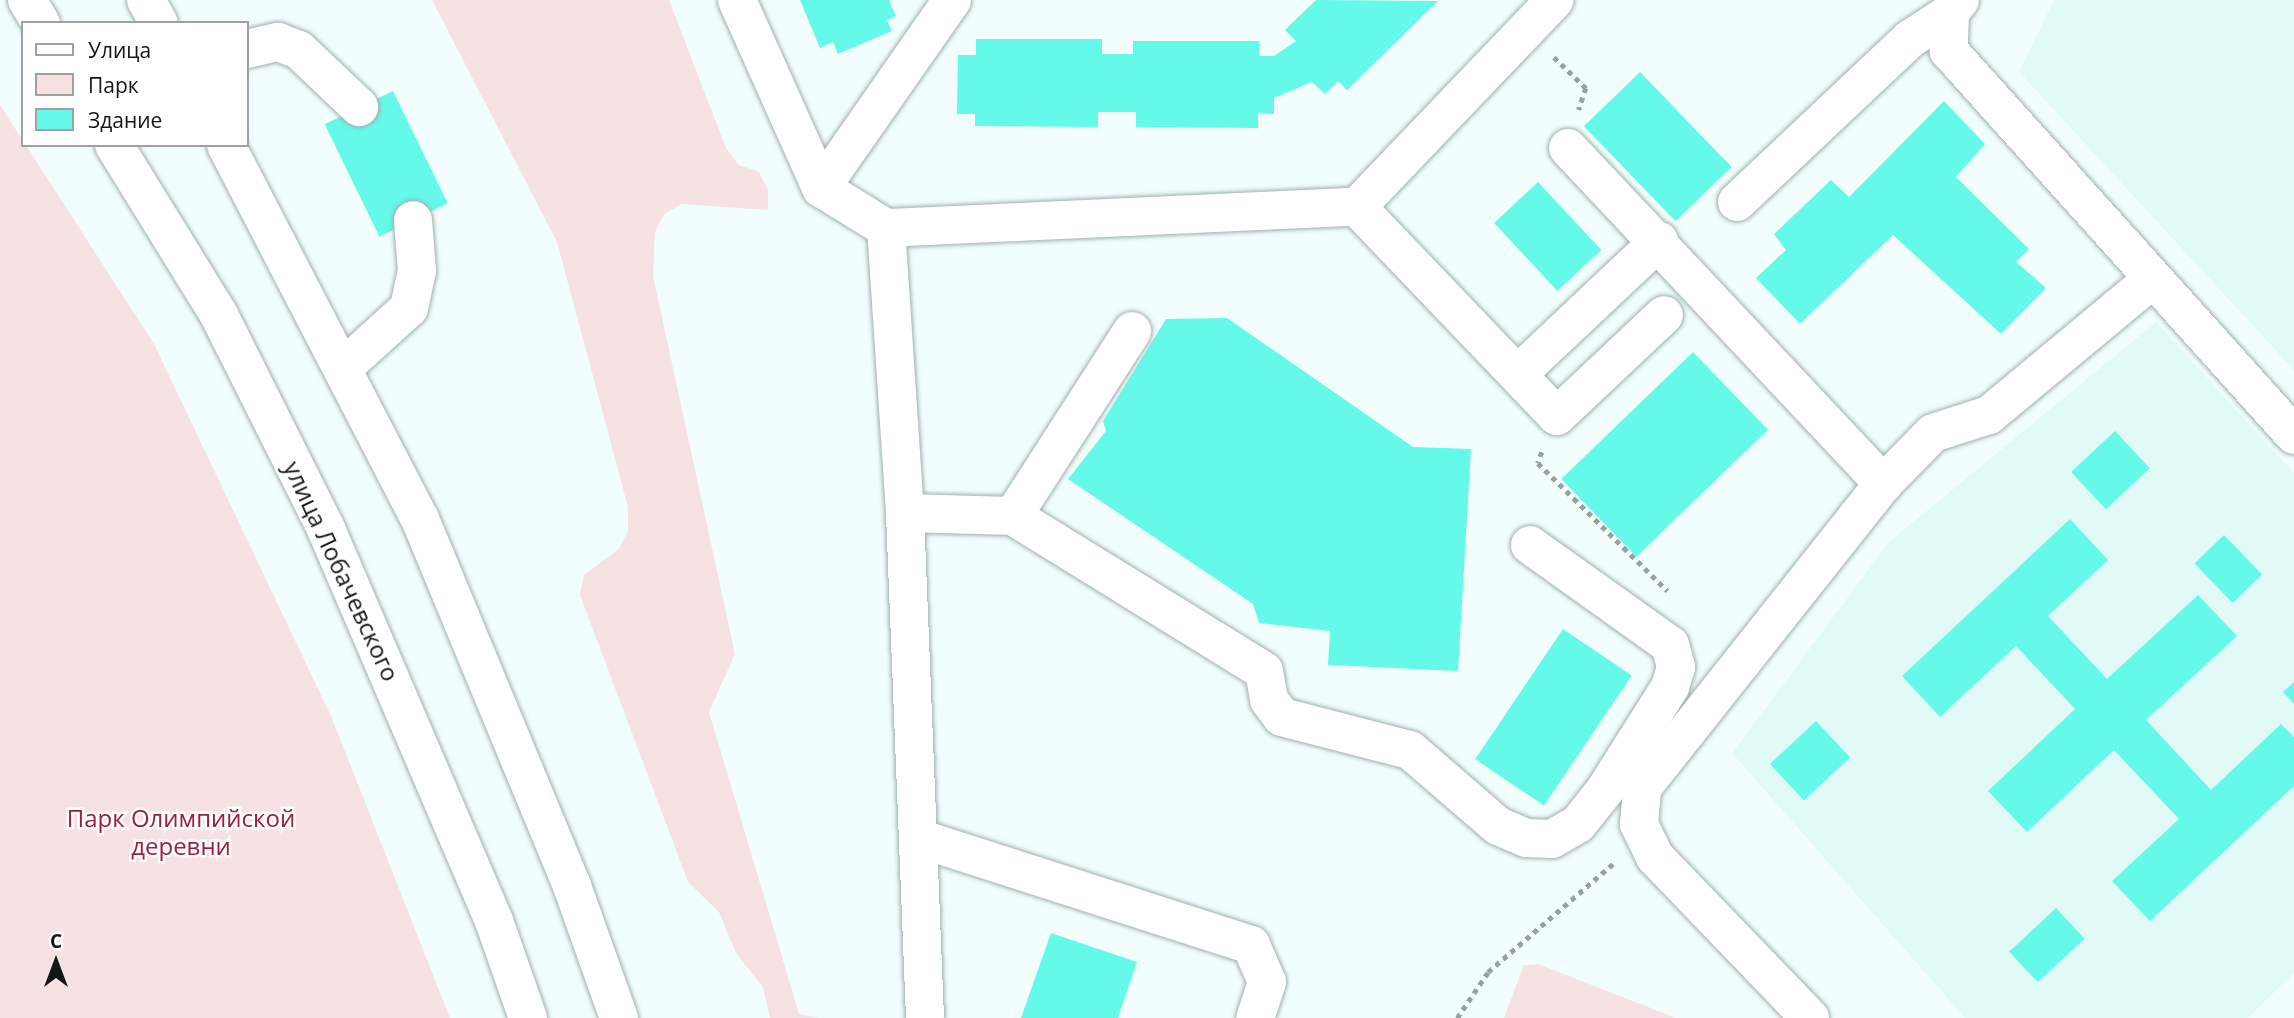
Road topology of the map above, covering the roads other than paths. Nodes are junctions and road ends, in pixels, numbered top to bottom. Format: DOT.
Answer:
graph roads {
  1 [pos="27,0"];
  2 [pos="146,0"];
  3 [pos="737,0"];
  4 [pos="952,0"];
  5 [pos="1555,0"];
  6 [pos="1955,6"];
  7 [pos="40,21"];
  8 [pos="158,21"];
  9 [pos="248,49"];
  10 [pos="359,107"];
  11 [pos="115,147"];
  12 [pos="227,147"];
  13 [pos="1568,148"];
  14 [pos="821,188"];
  15 [pos="1737,202"];
  16 [pos="1357,207"];
  17 [pos="413,220"];
  18 [pos="886,228"];
  19 [pos="1659,241"];
  20 [pos="2153,279"];
  21 [pos="1664,315"];
  22 [pos="1132,331"];
  23 [pos="344,367"];
  24 [pos="1518,374"];
  25 [pos="2294,435"];
  26 [pos="1883,484"];
  27 [pos="905,513"];
  28 [pos="1013,516"];
  29 [pos="1530,545"];
  30 [pos="918,838"];
  31 [pos="528,1018"];
  32 [pos="619,1018"];
  33 [pos="925,1018"];
  34 [pos="1255,1018"];
  35 [pos="1810,1018"];
  1 -- 7 [label="main road"];
  2 -- 8 [label="main road"];
  3 -- 14 [label="main road"];
  4 -- 14 [label="main road"];
  5 -- 16 [label="main road"];
  6 -- 15 [label="main road"];
  6 -- 20 [label="main road"];
  9 -- 10 [label="main road"];
  11 -- 31 [label="main road, улица Лобачевского"];
  12 -- 23 [label="main road"];
  13 -- 19 [label="main road"];
  14 -- 18 [label="main road"];
  16 -- 18 [label="main road"];
  16 -- 24 [label="main road"];
  17 -- 23 [label="main road"];
  18 -- 27 [label="main road"];
  19 -- 24 [label="main road"];
  19 -- 26 [label="main road"];
  20 -- 25 [label="main road"];
  20 -- 26 [label="main road"];
  21 -- 24 [label="main road"];
  22 -- 28 [label="main road"];
  23 -- 32 [label="main road"];
  26 -- 35 [label="main road"];
  27 -- 28 [label="main road"];
  27 -- 30 [label="main road"];
  28 -- 29 [label="main road"];
  30 -- 33 [label="main road"];
  30 -- 34 [label="main road"];
}
